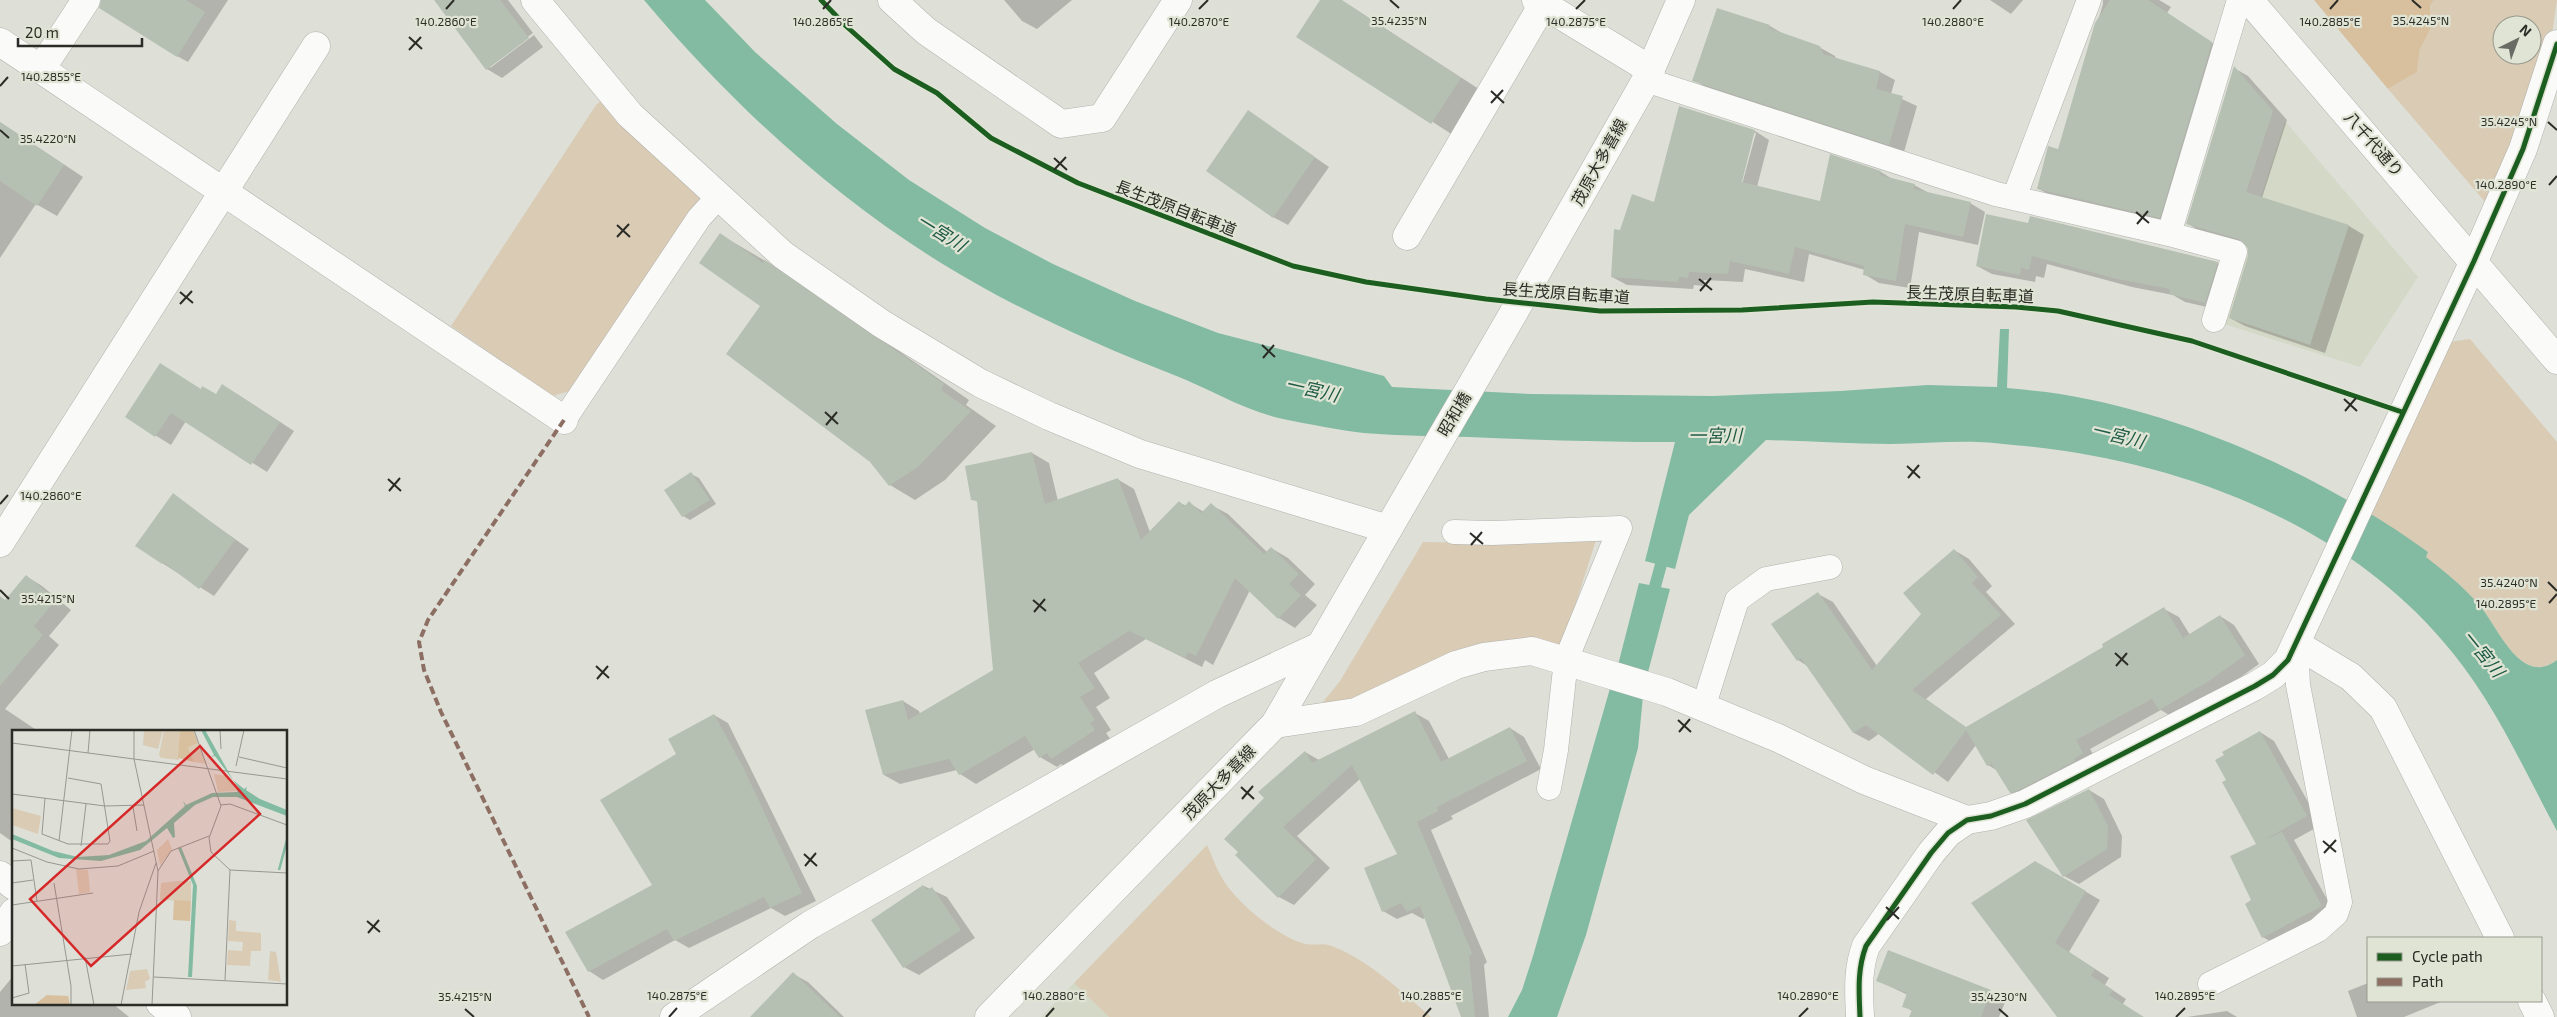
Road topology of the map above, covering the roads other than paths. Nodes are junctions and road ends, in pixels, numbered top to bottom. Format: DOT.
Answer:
graph roads {
  1 [pos="86,0"];
  2 [pos="535,0"];
  3 [pos="892,0"];
  4 [pos="1178,0"];
  5 [pos="1681,0"];
  6 [pos="2089,0"];
  7 [pos="2239,0"];
  8 [pos="2249,0"];
  9 [pos="1539,3"];
  10 [pos="0,42"];
  11 [pos="2557,44"];
  12 [pos="316,46"];
  13 [pos="41,69"];
  14 [pos="1648,74"];
  15 [pos="223,192"];
  16 [pos="719,196"];
  17 [pos="2014,198"];
  18 [pos="2169,234"];
  19 [pos="1407,236"];
  20 [pos="2474,261"];
  21 [pos="1510,320"];
  22 [pos="2214,320"];
  23 [pos="2557,360"];
  24 [pos="564,420"];
  25 [pos="1393,519"];
  26 [pos="1454,532"];
  27 [pos="0,543"];
  28 [pos="1830,567"];
  29 [pos="2298,639"];
  30 [pos="1320,646"];
  31 [pos="1566,660"];
  32 [pos="1703,708"];
  33 [pos="1275,724"];
  34 [pos="1549,788"];
  35 [pos="1967,820"];
  36 [pos="0,875"];
  37 [pos="12,884"];
  38 [pos="12,915"];
  39 [pos="0,932"];
  40 [pos="2499,937"];
  41 [pos="2210,984"];
  42 [pos="2532,1002"];
  43 [pos="161,1004"];
  44 [pos="176,1017"];
  45 [pos="674,1017"];
  46 [pos="989,1017"];
  47 [pos="1860,1017"];
  48 [pos="2540,1017"];
  1 -- 13 [label="street"];
  2 -- 16 [label="street"];
  3 -- 4 [label="street"];
  5 -- 14 [label="street, 茂原大多喜線"];
  6 -- 17 [label="lane"];
  7 -- 18 [label="lane"];
  8 -- 20 [label="street, 八千代通り"];
  9 -- 14 [label="street"];
  9 -- 19 [label="street"];
  10 -- 13 [label="street"];
  11 -- 20 [label="street"];
  12 -- 15 [label="street"];
  13 -- 15 [label="street"];
  14 -- 17 [label="lane"];
  14 -- 21 [label="street, 茂原大多喜線"];
  15 -- 24 [label="street"];
  15 -- 27 [label="street"];
  16 -- 24 [label="lane"];
  16 -- 25 [label="street"];
  17 -- 18 [label="lane"];
  18 -- 22 [label="lane"];
  20 -- 23 [label="street, 八千代通り"];
  20 -- 29 [label="street"];
  21 -- 25 [label="street, 昭和橋"];
  25 -- 30 [label="street, 茂原大多喜線"];
  26 -- 31 [label="lane"];
  28 -- 32 [label="lane"];
  29 -- 35 [label="street"];
  29 -- 40 [label="street"];
  29 -- 41 [label="lane"];
  30 -- 33 [label="street, 茂原大多喜線"];
  30 -- 45 [label="street"];
  31 -- 32 [label="street"];
  31 -- 33 [label="street"];
  31 -- 34 [label="lane"];
  32 -- 35 [label="street"];
  33 -- 46 [label="street, 茂原大多喜線"];
  35 -- 47 [label="street"];
  36 -- 37 [label="street"];
  38 -- 39 [label="street"];
  42 -- 48 [label="street"];
  43 -- 44 [label="street"];
}
